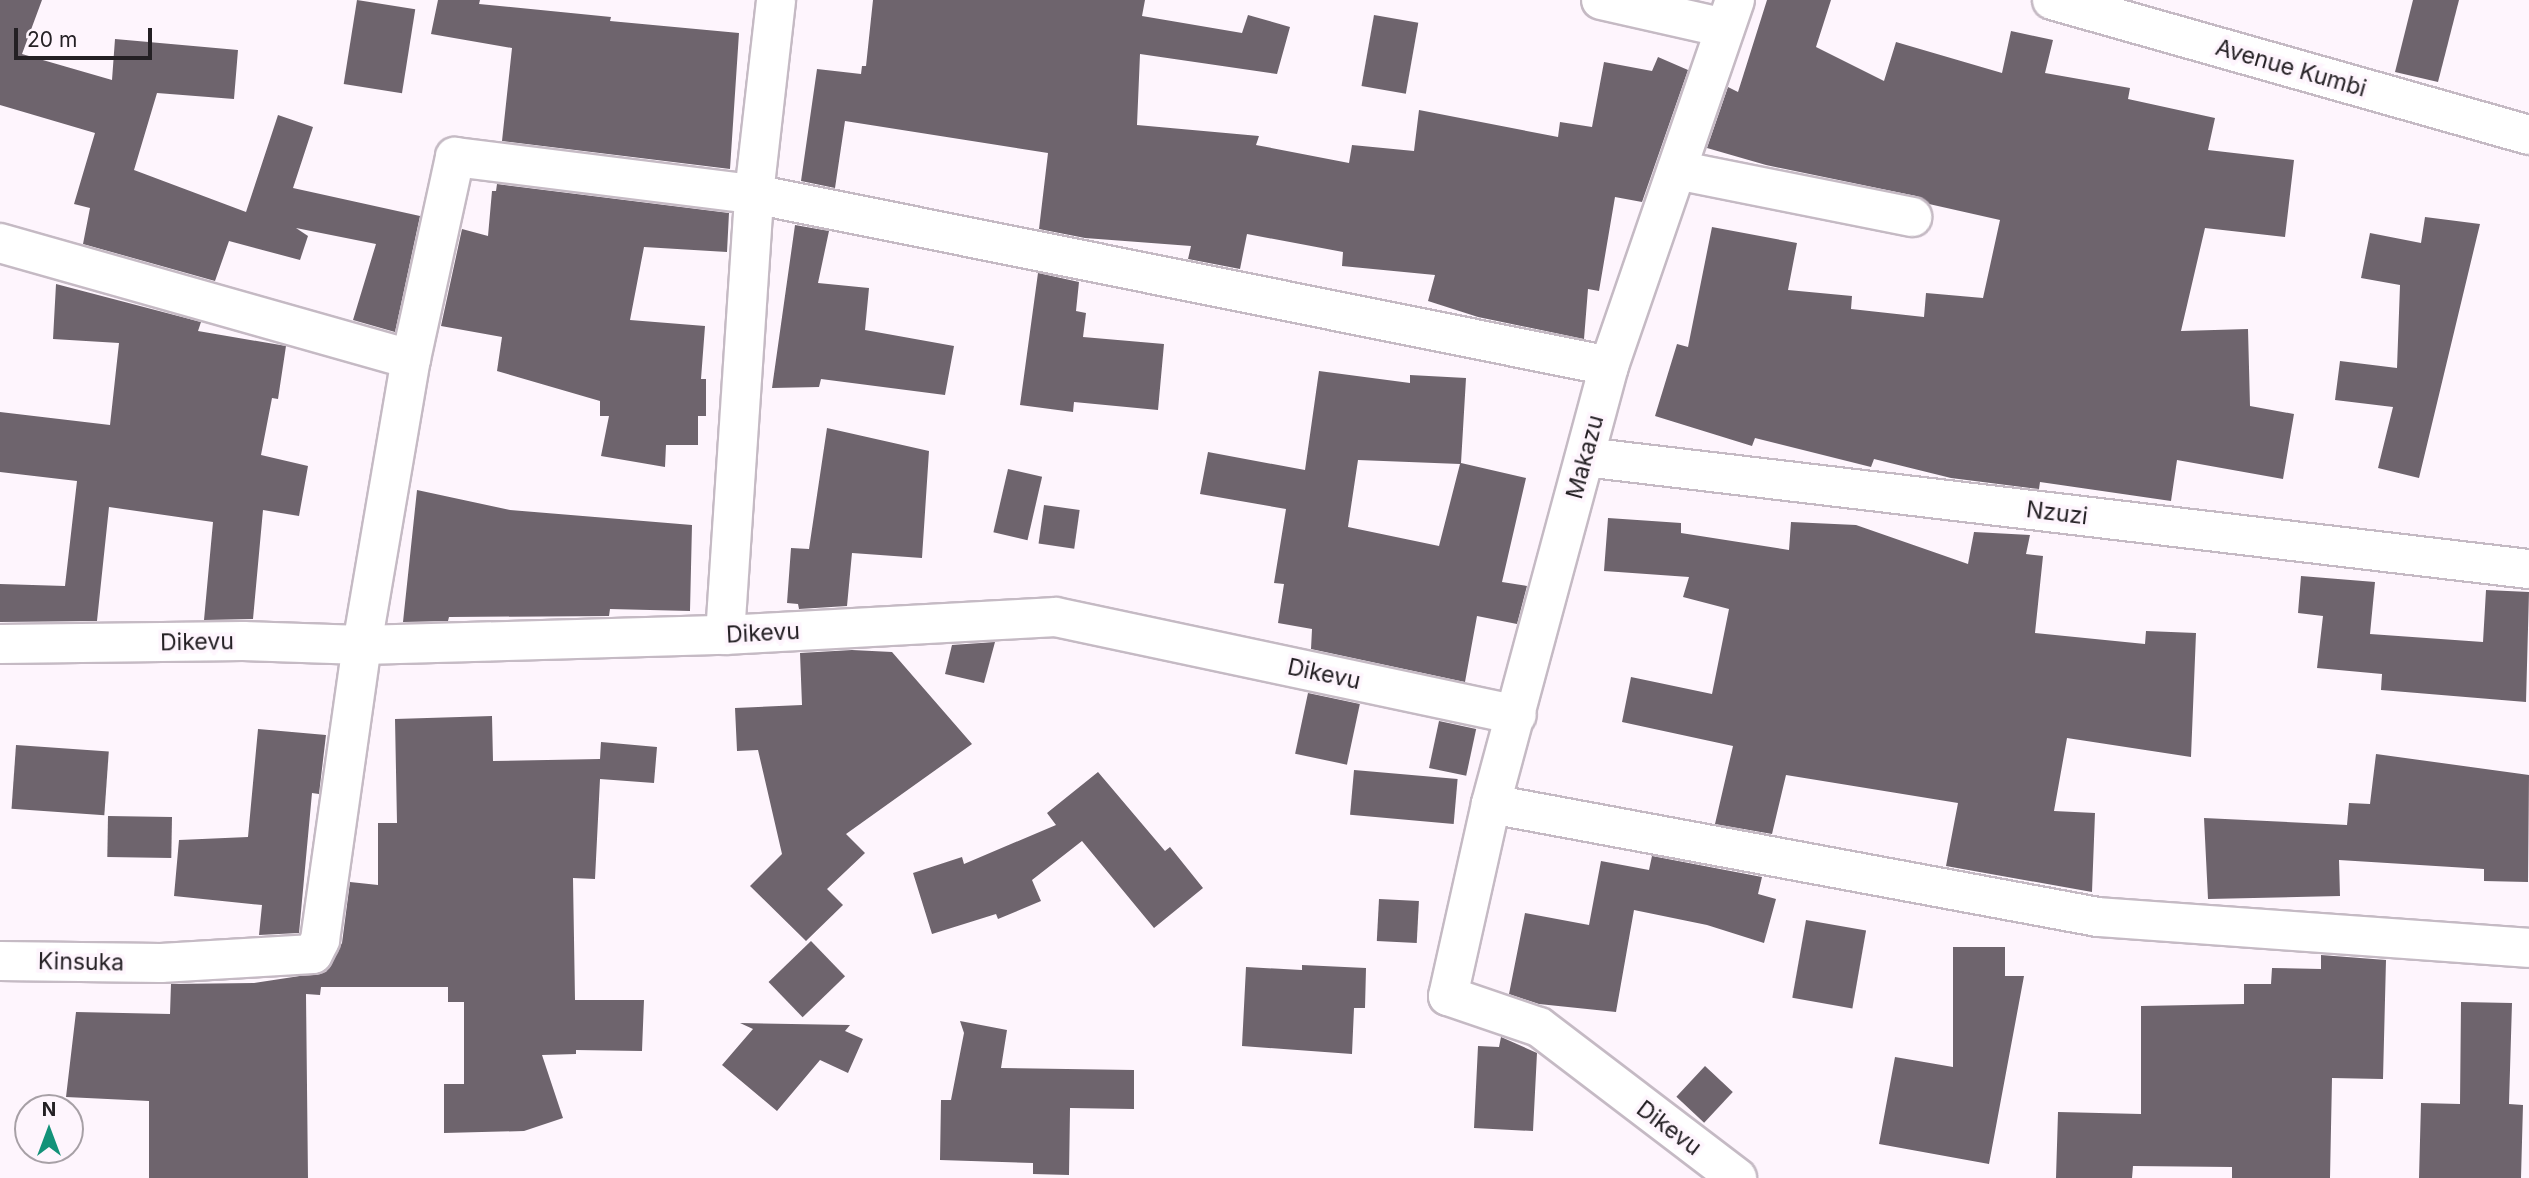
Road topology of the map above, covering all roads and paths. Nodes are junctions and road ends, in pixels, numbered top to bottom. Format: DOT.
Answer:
graph roads {
  1 [pos="776,0"];
  2 [pos="1601,0"];
  3 [pos="2052,0"];
  4 [pos="1730,14"];
  5 [pos="2529,135"];
  6 [pos="1676,170"];
  7 [pos="754,194"];
  8 [pos="1912,217"];
  9 [pos="0,243"];
  10 [pos="411,359"];
  11 [pos="1609,366"];
  12 [pos="1585,457"];
  13 [pos="2529,569"];
  14 [pos="725,635"];
  15 [pos="0,645"];
  16 [pos="362,645"];
  17 [pos="1517,715"];
  18 [pos="1491,804"];
  19 [pos="1464,922"];
  20 [pos="2529,948"];
  21 [pos="0,961"];
  22 [pos="1737,1178"];
  1 -- 7 [label="street"];
  2 -- 4 [label="street"];
  3 -- 5 [label="street, Avenue Kumbi"];
  4 -- 6 [label="street, Makazu"];
  6 -- 8 [label="street"];
  6 -- 11 [label="street, Makazu"];
  7 -- 10 [label="street"];
  7 -- 11 [label="street"];
  7 -- 14 [label="street"];
  9 -- 10 [label="street"];
  10 -- 16 [label="street"];
  11 -- 12 [label="street, Makazu"];
  12 -- 13 [label="street, Nzuzi"];
  12 -- 17 [label="street, Makazu"];
  14 -- 16 [label="street, Dikevu"];
  14 -- 17 [label="street, Dikevu"];
  15 -- 16 [label="street, Dikevu"];
  16 -- 21 [label="street, Kinsuka"];
  17 -- 18 [label="street, Makazu"];
  18 -- 19 [label="street, Makazu"];
  18 -- 20 [label="street"];
  19 -- 22 [label="street, Dikevu"];
}
